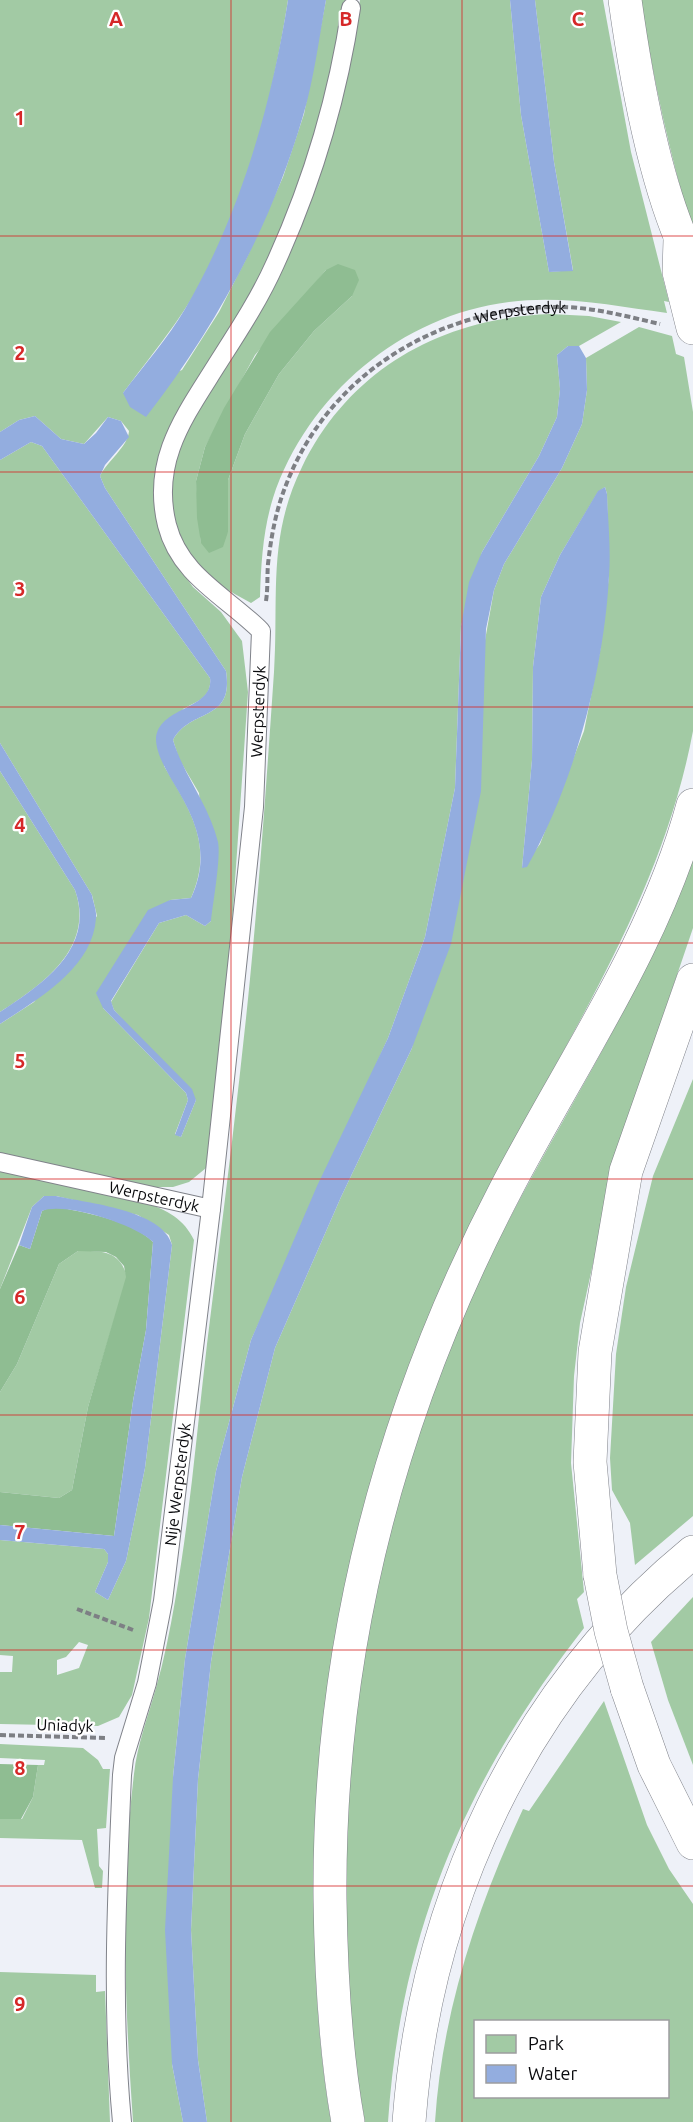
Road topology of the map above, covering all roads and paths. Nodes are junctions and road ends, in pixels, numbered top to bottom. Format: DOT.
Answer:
graph roads {
  1 [pos="625,0"];
  2 [pos="351,8"];
  3 [pos="686,251"];
  4 [pos="682,320"];
  5 [pos="261,631"];
  6 [pos="693,805"];
  7 [pos="693,980"];
  8 [pos="693,1030"];
  9 [pos="0,1162"];
  10 [pos="212,1209"];
  11 [pos="616,1241"];
  12 [pos="693,1552"];
  13 [pos="77,1609"];
  14 [pos="156,1638"];
  15 [pos="0,1735"];
  16 [pos="129,1739"];
  17 [pos="693,1843"];
  18 [pos="122,2122"];
  19 [pos="348,2122"];
  20 [pos="409,2122"];
  1 -- 3 [label="highway"];
  2 -- 5 [label="lane"];
  3 -- 4 [label="highway"];
  4 -- 5 [label="path, Werpsterdyk"];
  5 -- 10 [label="lane, Werpsterdyk"];
  6 -- 19 [label="highway"];
  7 -- 11 [label="highway"];
  8 -- 11 [label="highway"];
  9 -- 10 [label="lane, Werpsterdyk"];
  10 -- 14 [label="lane, Nije Werpsterdyk"];
  11 -- 17 [label="highway, bridge"];
  12 -- 20 [label="highway"];
  13 -- 14 [label="path"];
  14 -- 16 [label="lane, Nije Werpsterdyk"];
  15 -- 16 [label="path, Uniadyk"];
  16 -- 18 [label="lane, Nije Werpsterdyk"];
}
